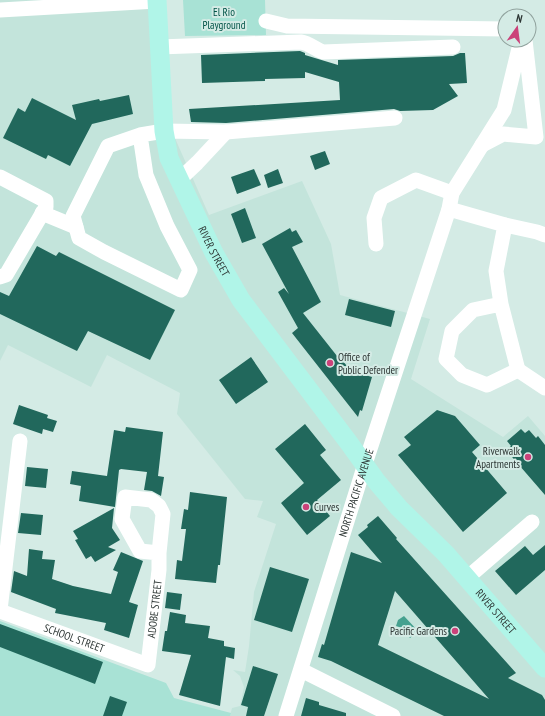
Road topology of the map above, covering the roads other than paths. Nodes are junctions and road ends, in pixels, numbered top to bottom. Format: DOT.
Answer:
graph roads {
  1 [pos="157,1"];
  2 [pos="0,10"];
  3 [pos="266,21"];
  4 [pos="497,29"];
  5 [pos="159,47"];
  6 [pos="452,47"];
  7 [pos="519,48"];
  8 [pos="526,48"];
  9 [pos="395,118"];
  10 [pos="164,131"];
  11 [pos="226,132"];
  12 [pos="140,135"];
  13 [pos="481,146"];
  14 [pos="0,177"];
  15 [pos="179,180"];
  16 [pos="452,193"];
  17 [pos="449,209"];
  18 [pos="42,213"];
  19 [pos="505,225"];
  20 [pos="76,227"];
  21 [pos="545,235"];
  22 [pos="376,244"];
  23 [pos="0,277"];
  24 [pos="501,304"];
  25 [pos="518,370"];
  26 [pos="545,388"];
  27 [pos="20,441"];
  28 [pos="365,464"];
  29 [pos="532,522"];
  30 [pos="159,553"];
  31 [pos="467,578"];
  32 [pos="0,610"];
  33 [pos="148,665"];
  34 [pos="545,668"];
  35 [pos="301,670"];
  36 [pos="286,716"];
  37 [pos="393,716"];
  1 -- 2 [label="street"];
  1 -- 5 [label="main road, RIVER STREET"];
  3 -- 4 [label="street"];
  5 -- 6 [label="street"];
  5 -- 10 [label="main road, RIVER STREET"];
  7 -- 13 [label="street"];
  8 -- 13 [label="street"];
  9 -- 11 [label="street"];
  10 -- 11 [label="street"];
  10 -- 12 [label="street"];
  10 -- 15 [label="main road, RIVER STREET"];
  11 -- 15 [label="street"];
  12 -- 20 [label="street"];
  12 -- 20 [label="street"];
  13 -- 16 [label="street"];
  14 -- 18 [label="street"];
  15 -- 28 [label="main road, RIVER STREET"];
  16 -- 17 [label="street, NORTH PACIFIC AVENUE"];
  16 -- 22 [label="street"];
  17 -- 19 [label="street"];
  17 -- 28 [label="street, NORTH PACIFIC AVENUE"];
  18 -- 20 [label="street"];
  18 -- 23 [label="street"];
  19 -- 21 [label="street"];
  19 -- 24 [label="street"];
  24 -- 25 [label="street"];
  24 -- 25 [label="street"];
  25 -- 26 [label="street"];
  27 -- 32 [label="street"];
  28 -- 31 [label="main road, RIVER STREET"];
  28 -- 35 [label="street, NORTH PACIFIC AVENUE"];
  29 -- 31 [label="street"];
  30 -- 33 [label="street, ADOBE STREET"];
  31 -- 34 [label="main road, RIVER STREET"];
  32 -- 33 [label="street, SCHOOL STREET"];
  35 -- 36 [label="street, NORTH PACIFIC AVENUE"];
  35 -- 37 [label="street"];
}
